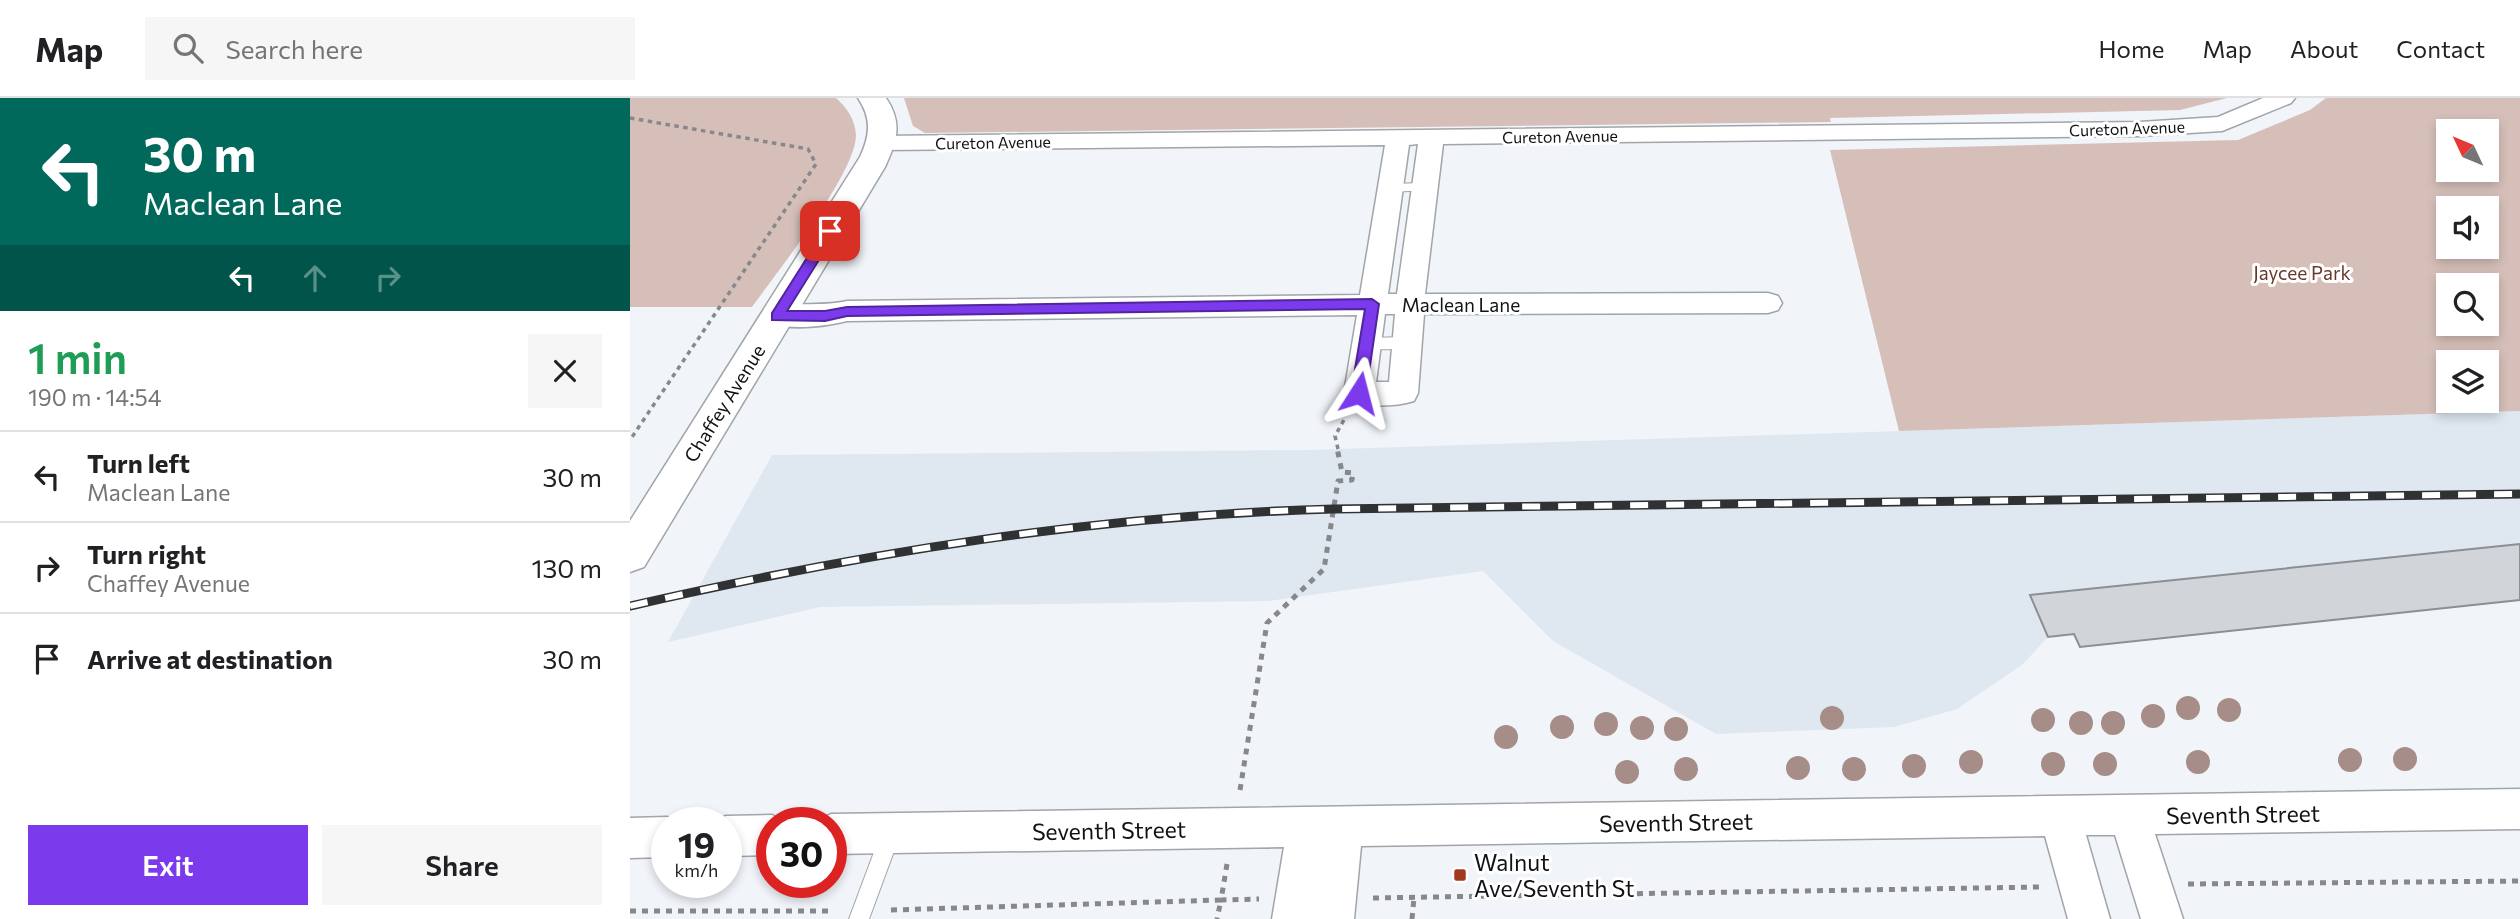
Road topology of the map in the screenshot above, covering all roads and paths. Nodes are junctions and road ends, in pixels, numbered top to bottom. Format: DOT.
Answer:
graph roads {
  1 [pos="872,98"];
  2 [pos="2283,98"];
  3 [pos="630,118"];
  4 [pos="1398,138"];
  5 [pos="1431,138"];
  6 [pos="881,143"];
  7 [pos="1425,187"];
  8 [pos="1390,188"];
  9 [pos="1768,303"];
  10 [pos="1372,304"];
  11 [pos="1410,304"];
  12 [pos="777,316"];
  13 [pos="1407,342"];
  14 [pos="1366,343"];
  15 [pos="1359,393"];
  16 [pos="630,440"];
  17 [pos="630,555"];
  18 [pos="2520,809"];
  19 [pos="2129,816"];
  20 [pos="2060,817"];
  21 [pos="1326,827"];
  22 [pos="1233,829"];
  23 [pos="891,833"];
  24 [pos="847,834"];
  25 [pos="651,837"];
  26 [pos="630,838"];
  27 [pos="2520,881"];
  28 [pos="1414,898"];
  29 [pos="1221,900"];
  30 [pos="2156,901"];
  31 [pos="2084,902"];
  32 [pos="1314,909"];
  33 [pos="630,911"];
  34 [pos="860,915"];
  35 [pos="1217,919"];
  36 [pos="1412,919"];
  1 -- 6 [label="street"];
  2 -- 5 [label="street, Cureton Avenue"];
  3 -- 16 [label="path"];
  4 -- 5 [label="street, Cureton Avenue"];
  4 -- 6 [label="street, Cureton Avenue"];
  4 -- 8 [label="street"];
  5 -- 7 [label="street"];
  6 -- 12 [label="street, Chaffey Avenue"];
  7 -- 8 [label="lane"];
  7 -- 11 [label="street"];
  8 -- 10 [label="street"];
  9 -- 11 [label="street, Maclean Lane"];
  10 -- 11 [label="street, Maclean Lane"];
  10 -- 12 [label="street, Maclean Lane"];
  10 -- 14 [label="street"];
  11 -- 13 [label="street"];
  12 -- 17 [label="street, Chaffey Avenue"];
  13 -- 14 [label="lane"];
  13 -- 15 [label="street"];
  14 -- 15 [label="street"];
  15 -- 22 [label="path"];
  18 -- 19 [label="street, Seventh Street"];
  19 -- 20 [label="street, Seventh Street"];
  19 -- 30 [label="street"];
  20 -- 21 [label="street, Seventh Street"];
  20 -- 31 [label="street"];
  21 -- 22 [label="street, Seventh Street"];
  21 -- 32 [label="street"];
  22 -- 23 [label="street, Seventh Street"];
  22 -- 29 [label="path"];
  23 -- 24 [label="street, Seventh Street"];
  23 -- 34 [label="lane"];
  25 -- 26 [label="street"];
  27 -- 30 [label="path"];
  28 -- 31 [label="path"];
  28 -- 32 [label="path"];
  28 -- 36 [label="path"];
  29 -- 32 [label="path"];
  29 -- 34 [label="path"];
  29 -- 35 [label="path"];
  33 -- 34 [label="path"];
}
